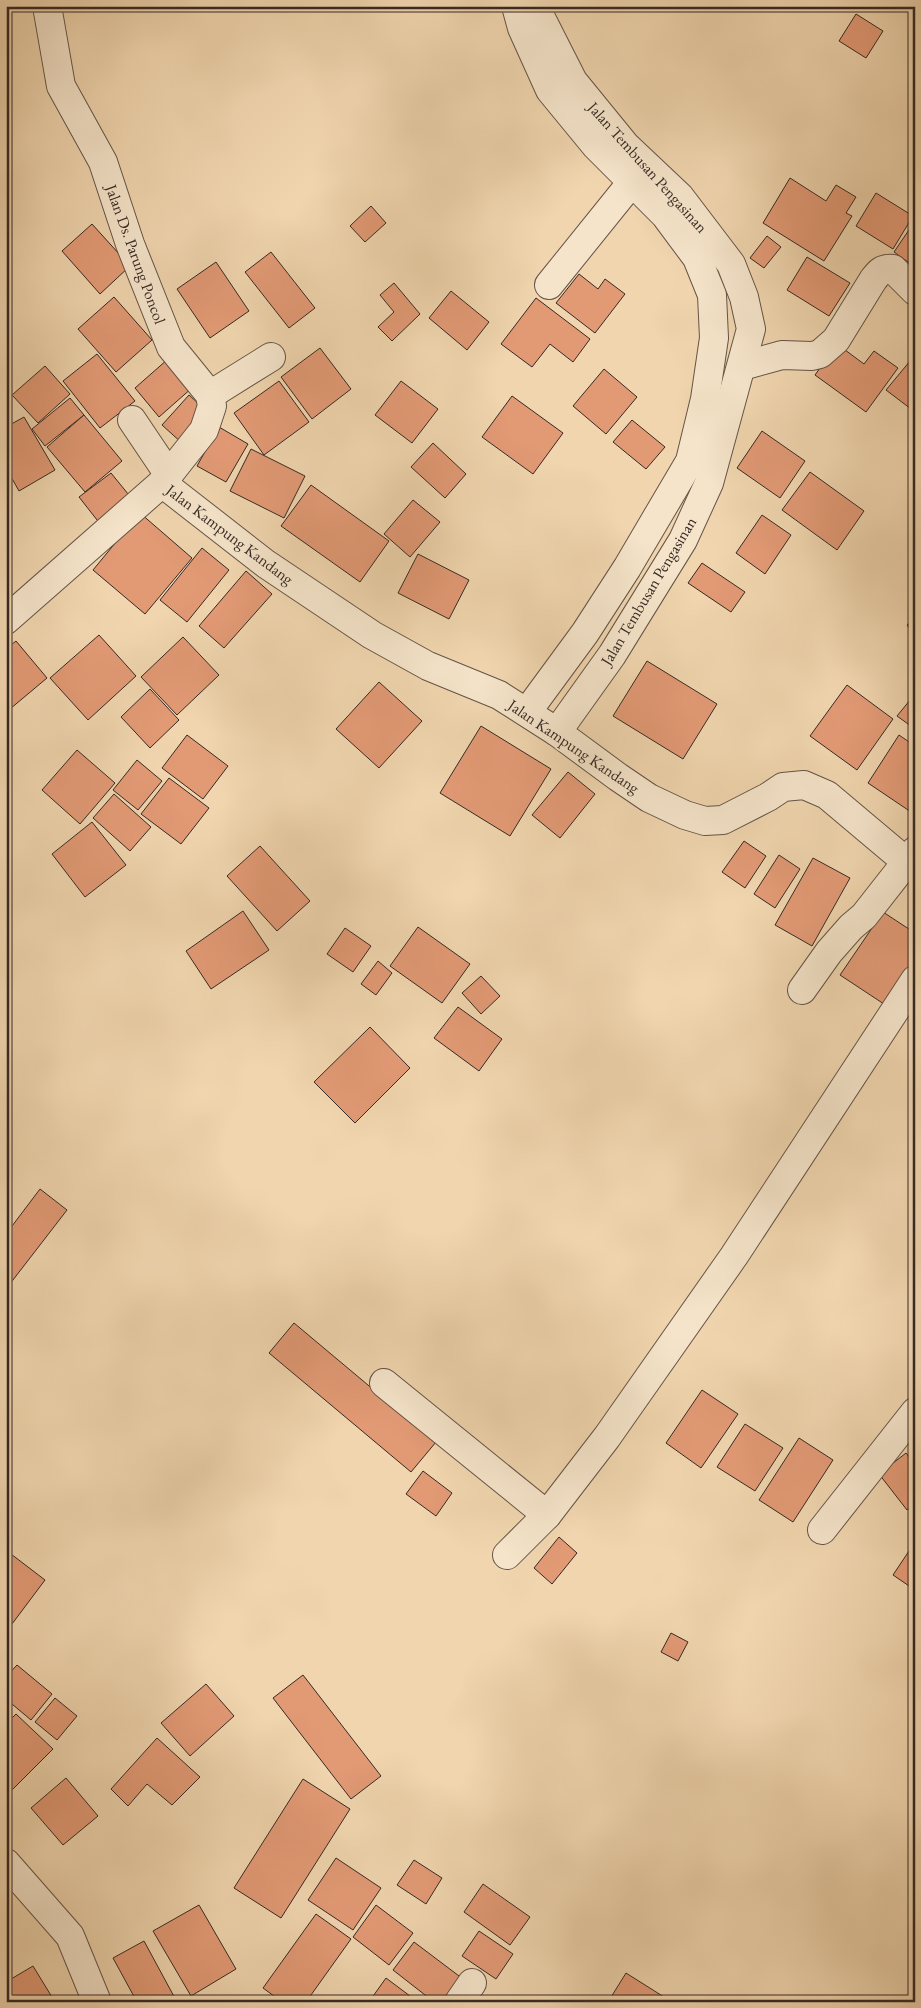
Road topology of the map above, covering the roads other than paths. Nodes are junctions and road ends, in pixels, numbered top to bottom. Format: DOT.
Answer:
graph roads {
  1 [pos="47,6"];
  2 [pos="516,6"];
  3 [pos="537,6"];
  4 [pos="632,182"];
  5 [pos="549,286"];
  6 [pos="915,291"];
  7 [pos="751,329"];
  8 [pos="714,338"];
  9 [pos="271,358"];
  10 [pos="742,366"];
  11 [pos="210,395"];
  12 [pos="132,420"];
  13 [pos="166,479"];
  14 [pos="6,620"];
  15 [pos="527,712"];
  16 [pos="557,732"];
  17 [pos="912,861"];
  18 [pos="915,980"];
  19 [pos="802,990"];
  20 [pos="384,1383"];
  21 [pos="915,1412"];
  22 [pos="556,1503"];
  23 [pos="822,1530"];
  24 [pos="507,1555"];
  25 [pos="6,1863"];
  26 [pos="97,2002"];
  1 -- 11 [label="street, Jalan Ds. Parung Poncol"];
  2 -- 4 [label="street, Jalan Tembusan Pengasinan"];
  3 -- 7 [label="street, Jalan Tembusan Pengasinan"];
  4 -- 5 [label="street"];
  4 -- 8 [label="street, Jalan Tembusan Pengasinan"];
  6 -- 10 [label="street"];
  7 -- 8 [label="street"];
  7 -- 10 [label="street, Jalan Tembusan Pengasinan"];
  8 -- 15 [label="street, Jalan Tembusan Pengasinan"];
  9 -- 11 [label="street"];
  10 -- 16 [label="street, Jalan Tembusan Pengasinan"];
  11 -- 13 [label="street"];
  12 -- 13 [label="street, Jalan Kampung Kandang"];
  13 -- 14 [label="street"];
  13 -- 15 [label="street, Jalan Kampung Kandang"];
  15 -- 16 [label="street, Jalan Kampung Kandang"];
  16 -- 17 [label="street, Jalan Kampung Kandang"];
  17 -- 19 [label="street"];
  18 -- 22 [label="street"];
  20 -- 22 [label="street"];
  21 -- 23 [label="street"];
  22 -- 24 [label="street"];
  25 -- 26 [label="street"];
}
